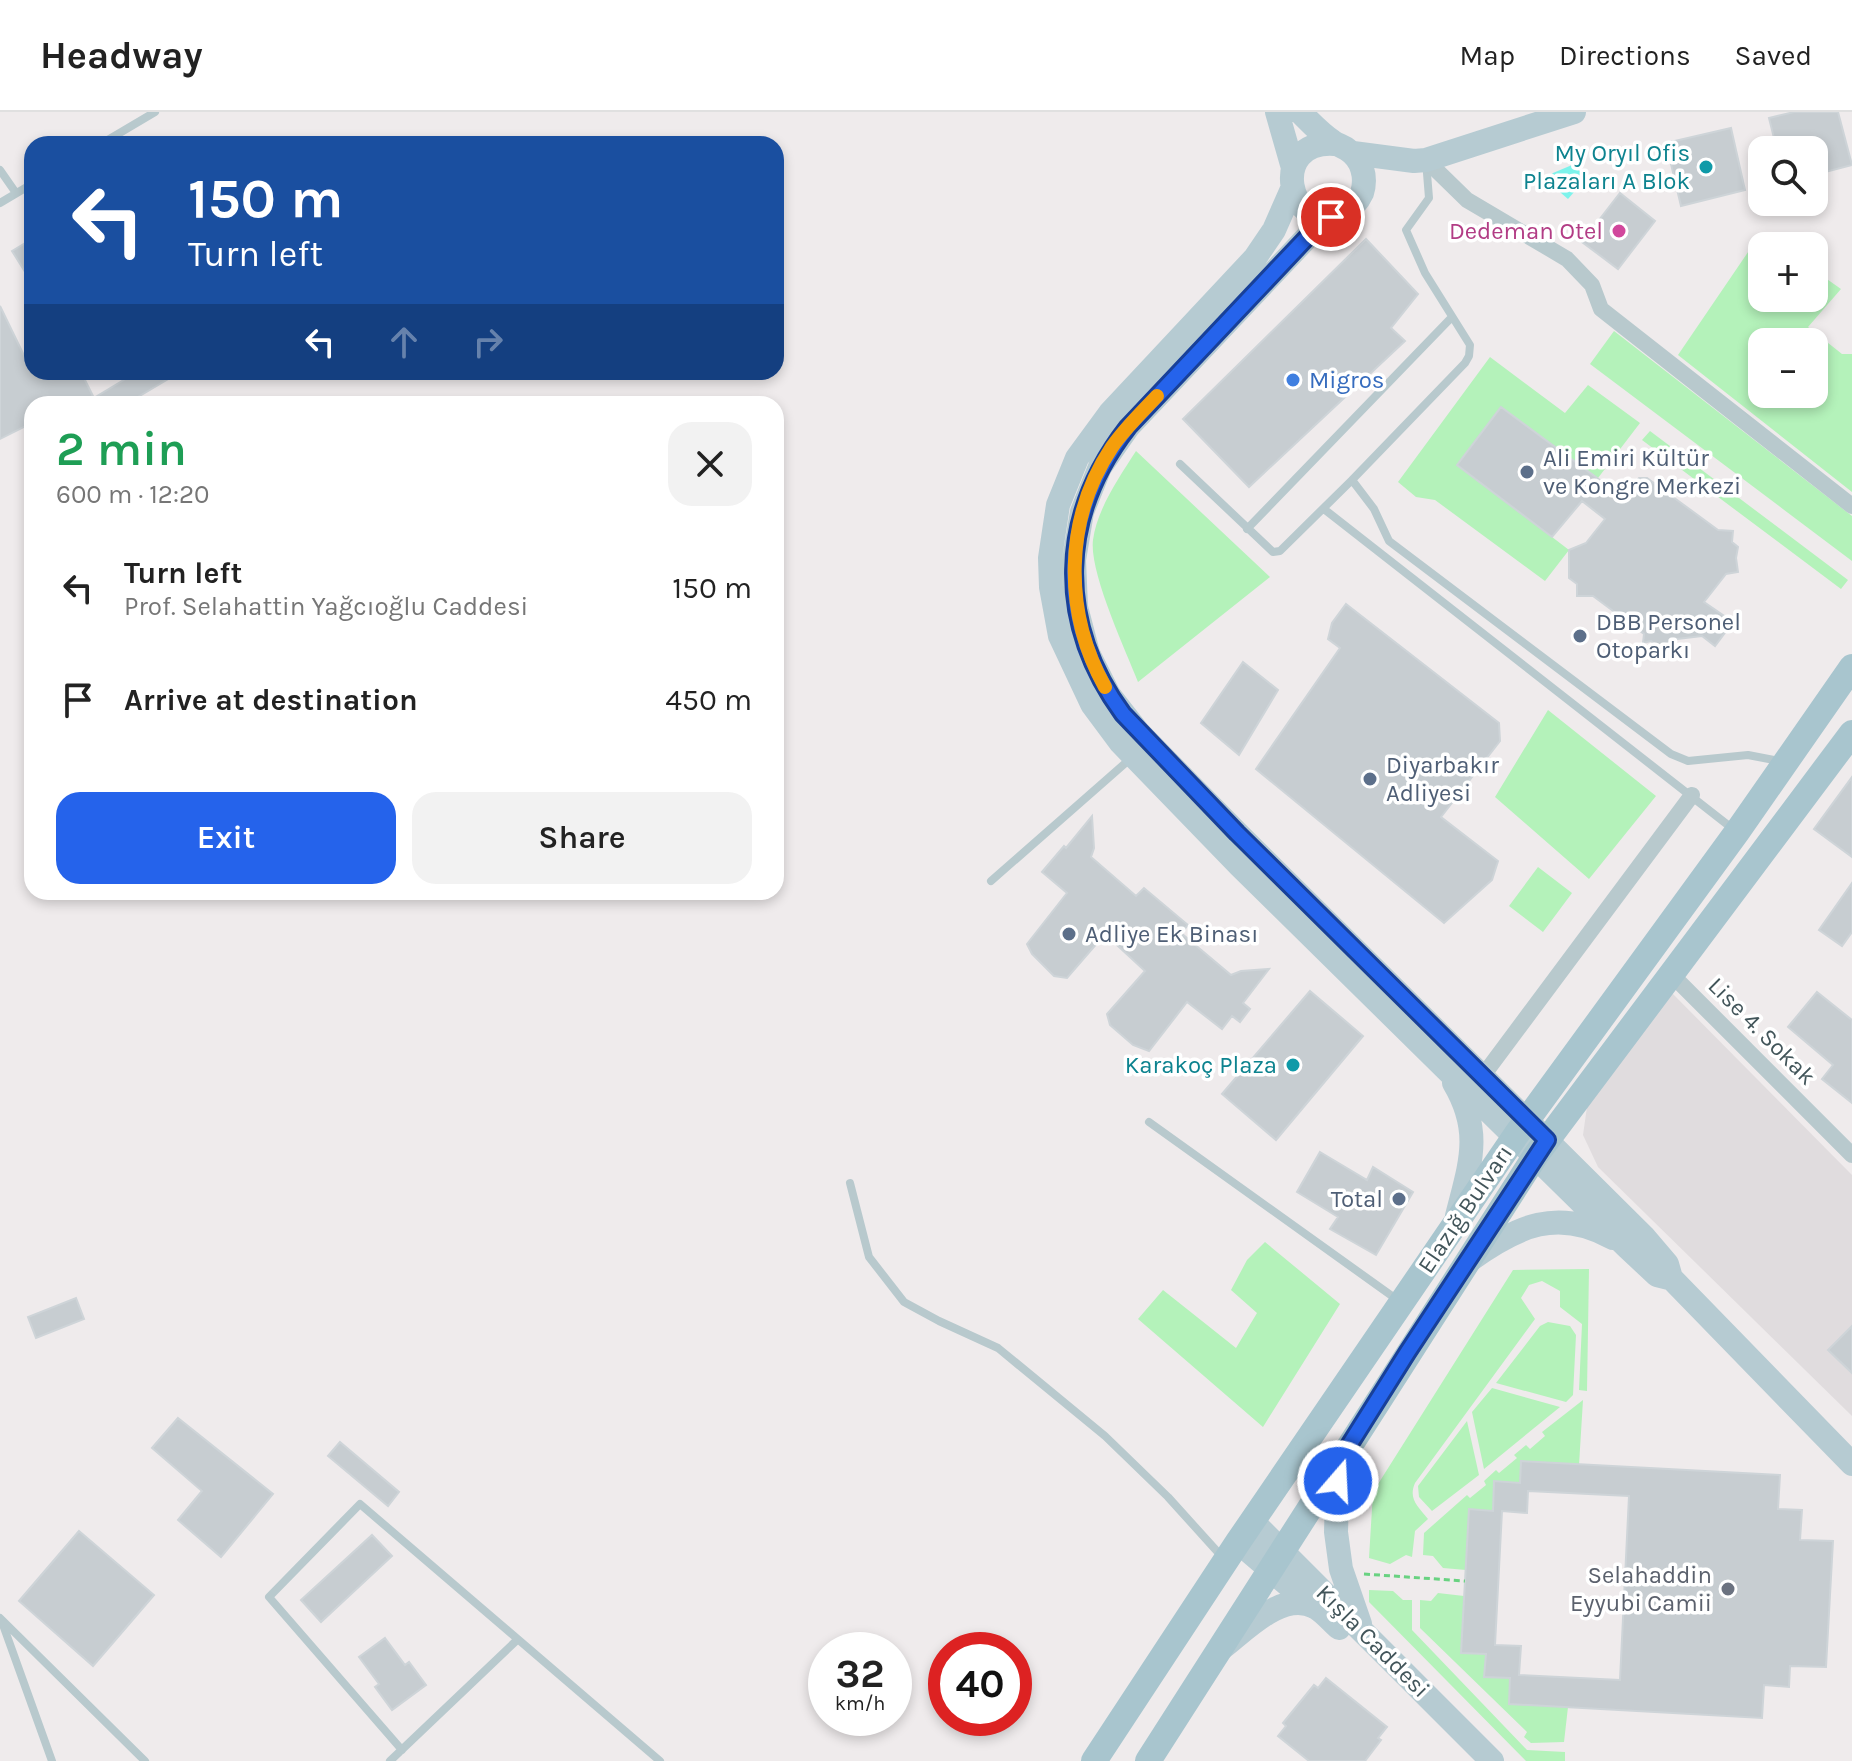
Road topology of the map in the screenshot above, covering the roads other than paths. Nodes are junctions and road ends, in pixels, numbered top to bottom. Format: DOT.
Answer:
graph roads {
  1 [pos="155,112"];
  2 [pos="1277,112"];
  3 [pos="1300,112"];
  4 [pos="1574,112"];
  5 [pos="114,136"];
  6 [pos="1343,148"];
  7 [pos="1420,160"];
  8 [pos="0,170"];
  9 [pos="1292,178"];
  10 [pos="24,188"];
  11 [pos="1362,192"];
  12 [pos="16,193"];
  13 [pos="0,203"];
  14 [pos="1331,217"];
  15 [pos="1451,318"];
  16 [pos="1180,464"];
  17 [pos="1352,480"];
  18 [pos="1852,506"];
  19 [pos="1324,509"];
  20 [pos="1247,529"];
  21 [pos="1852,667"];
  22 [pos="1852,733"];
  23 [pos="1134,756"];
  24 [pos="1784,762"];
  25 [pos="1692,795"];
  26 [pos="1737,832"];
  27 [pos="991,881"];
  28 [pos="1672,975"];
  29 [pos="1442,1064"];
  30 [pos="1482,1077"];
  31 [pos="1149,1122"];
  32 [pos="1521,1127"];
  33 [pos="1541,1148"];
  34 [pos="1852,1155"];
  35 [pos="850,1183"];
  36 [pos="1455,1224"];
  37 [pos="1626,1246"];
  38 [pos="1465,1264"];
  39 [pos="1671,1278"];
  40 [pos="1401,1303"];
  41 [pos="1338,1463"];
  42 [pos="1852,1464"];
  43 [pos="1239,1542"];
  44 [pos="1277,1561"];
  45 [pos="1314,1607"];
  46 [pos="0,1618"];
  47 [pos="1362,1630"];
  48 [pos="517,1640"];
  49 [pos="1217,1652"];
  50 [pos="402,1750"];
  51 [pos="648,1757"];
  52 [pos="52,1761"];
  53 [pos="145,1761"];
  54 [pos="390,1761"];
  55 [pos="660,1761"];
  56 [pos="1094,1761"];
  57 [pos="1148,1761"];
  58 [pos="1469,1761"];
  59 [pos="1492,1761"];
  1 -- 5 [label="lane"];
  2 -- 9 [label="street"];
  3 -- 6 [label="street"];
  4 -- 7 [label="street"];
  6 -- 7 [label="street"];
  6 -- 9 [label="street"];
  6 -- 11 [label="street"];
  7 -- 11 [label="street"];
  7 -- 15 [label="lane"];
  7 -- 18 [label="street"];
  8 -- 12 [label="lane"];
  9 -- 14 [label="street"];
  9 -- 23 [label="street"];
  10 -- 12 [label="lane"];
  11 -- 14 [label="street"];
  12 -- 13 [label="lane"];
  14 -- 30 [label="street"];
  15 -- 17 [label="lane"];
  15 -- 20 [label="lane"];
  16 -- 20 [label="lane"];
  17 -- 19 [label="lane"];
  17 -- 24 [label="lane"];
  19 -- 20 [label="lane"];
  19 -- 25 [label="lane"];
  21 -- 24 [label="main road, Elazığ Bulvarı"];
  22 -- 28 [label="main road, Elazığ Bulvarı"];
  23 -- 27 [label="lane"];
  23 -- 29 [label="street"];
  24 -- 26 [label="main road, Elazığ Bulvarı"];
  25 -- 26 [label="lane"];
  25 -- 30 [label="street"];
  26 -- 32 [label="main road, Elazığ Bulvarı"];
  28 -- 33 [label="main road, Elazığ Bulvarı"];
  28 -- 34 [label="street, Lise 4. Sokak"];
  29 -- 32 [label="street"];
  29 -- 36 [label="street"];
  30 -- 32 [label="street"];
  31 -- 40 [label="lane"];
  32 -- 33 [label="street"];
  32 -- 36 [label="main road, Elazığ Bulvarı"];
  33 -- 37 [label="street"];
  33 -- 38 [label="main road, Elazığ Bulvarı"];
  33 -- 39 [label="street"];
  35 -- 43 [label="lane"];
  36 -- 40 [label="main road, Elazığ Bulvarı"];
  37 -- 38 [label="street"];
  37 -- 39 [label="street"];
  38 -- 41 [label="main road, Elazığ Bulvarı"];
  39 -- 42 [label="street"];
  40 -- 43 [label="main road, Elazığ Bulvarı"];
  41 -- 44 [label="main road, Elazığ Bulvarı"];
  41 -- 47 [label="street"];
  43 -- 44 [label="street, Kışla Caddesi"];
  43 -- 56 [label="main road, Elazığ Bulvarı"];
  44 -- 45 [label="street"];
  44 -- 47 [label="street, Kışla Caddesi"];
  44 -- 49 [label="main road, Elazığ Bulvarı"];
  45 -- 49 [label="street"];
  45 -- 58 [label="street"];
  46 -- 52 [label="lane"];
  46 -- 53 [label="lane"];
  47 -- 59 [label="street, Kışla Caddesi"];
  48 -- 50 [label="lane"];
  48 -- 50 [label="lane"];
  48 -- 51 [label="lane"];
  49 -- 57 [label="main road, Elazığ Bulvarı"];
  50 -- 54 [label="lane"];
  51 -- 55 [label="lane"];
}
